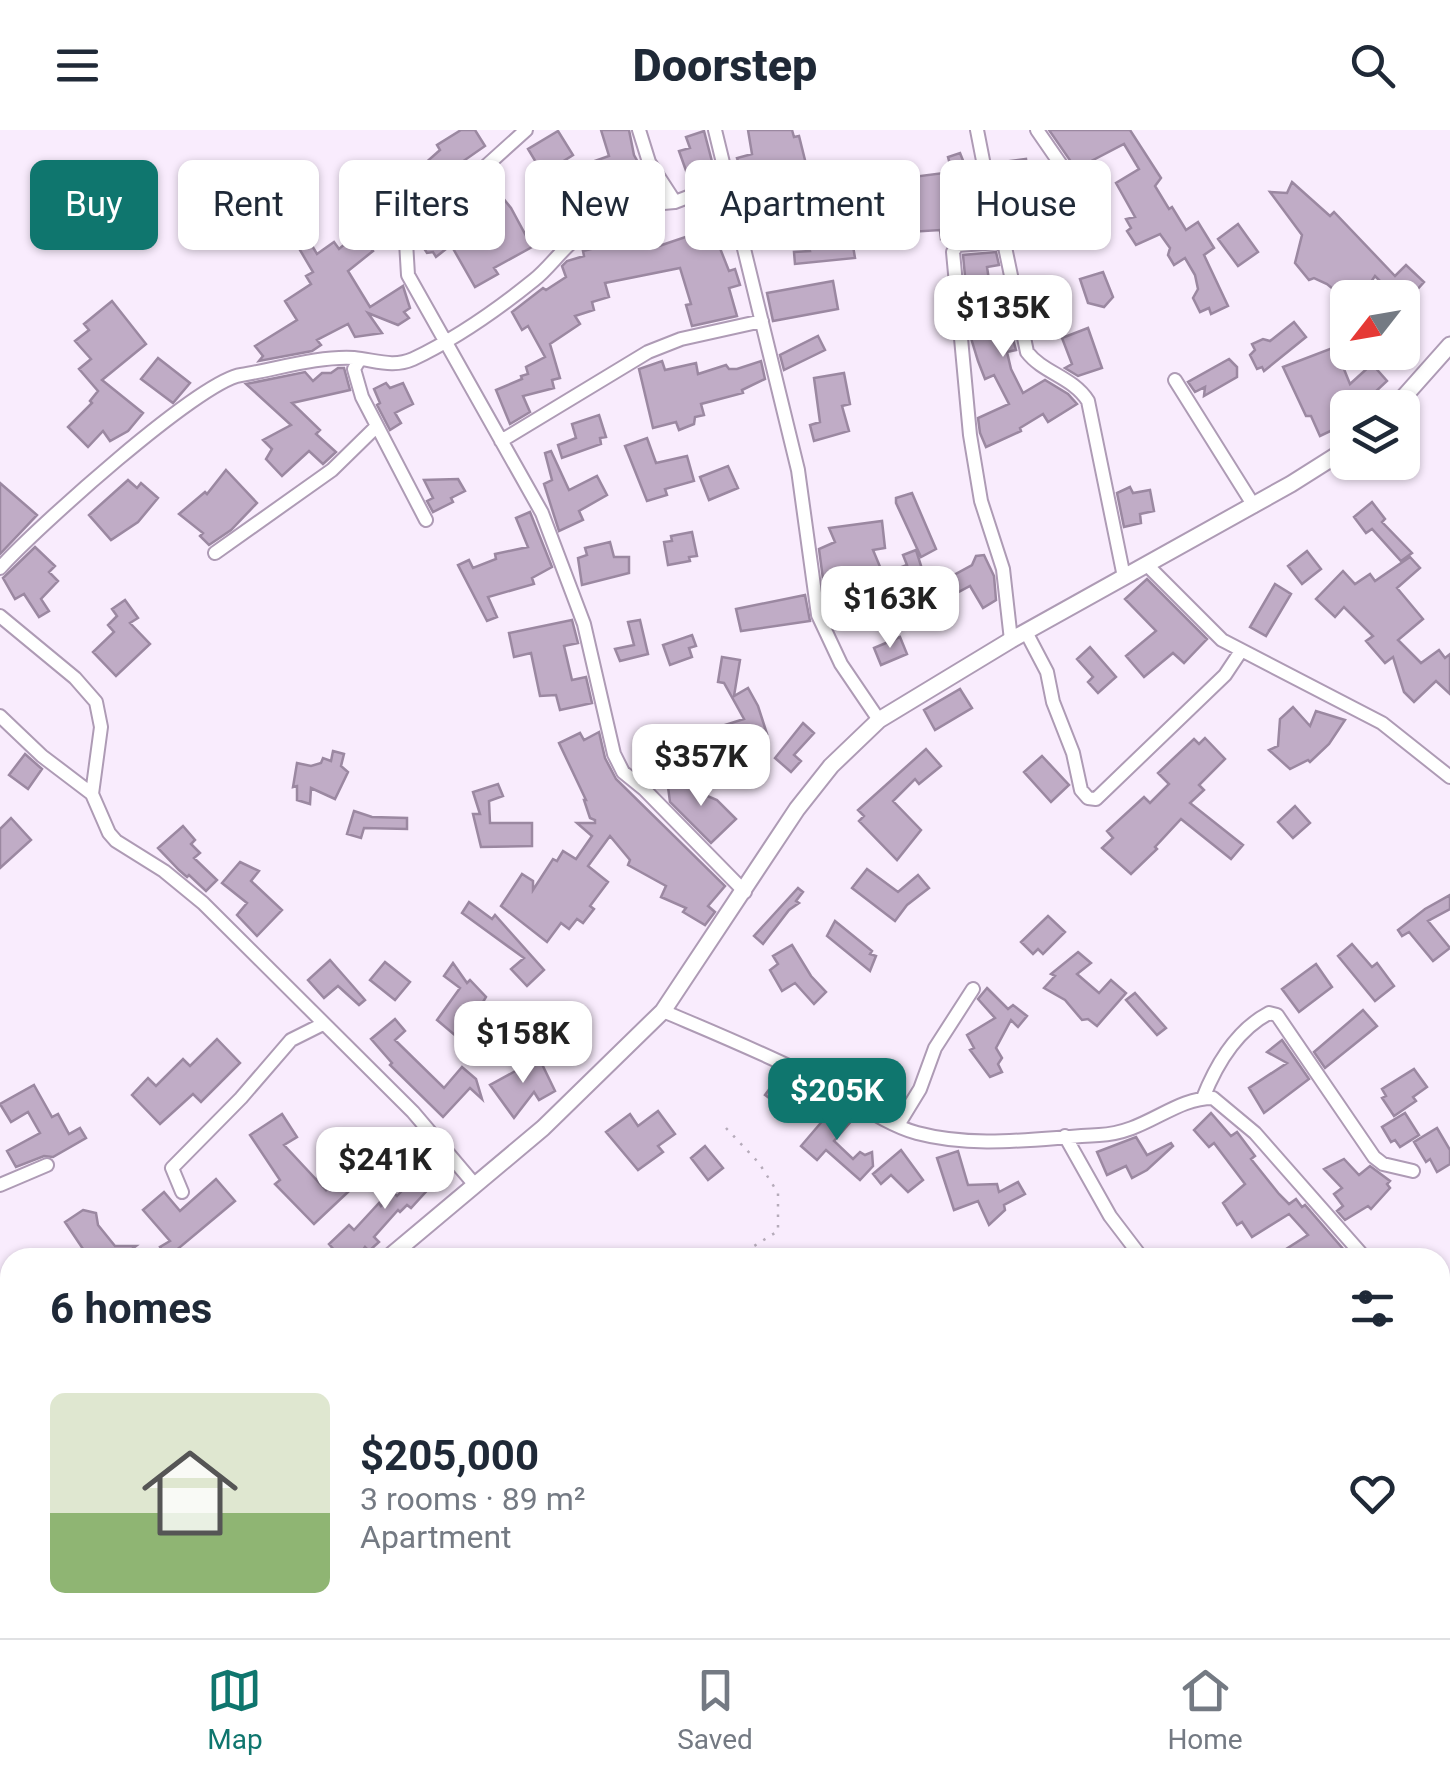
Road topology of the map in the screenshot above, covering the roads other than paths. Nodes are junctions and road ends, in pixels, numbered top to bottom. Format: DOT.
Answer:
graph roads {
  1 [pos="526,130"];
  2 [pos="639,130"];
  3 [pos="715,130"];
  4 [pos="977,130"];
  5 [pos="1037,130"];
  6 [pos="722,160"];
  7 [pos="983,160"];
  8 [pos="1058,160"];
  9 [pos="685,198"];
  10 [pos="675,202"];
  11 [pos="743,250"];
  12 [pos="955,250"];
  13 [pos="1005,250"];
  14 [pos="762,321"];
  15 [pos="446,341"];
  16 [pos="1450,345"];
  17 [pos="360,359"];
  18 [pos="1175,380"];
  19 [pos="1410,390"];
  20 [pos="377,426"];
  21 [pos="502,441"];
  22 [pos="1330,459"];
  23 [pos="1254,506"];
  24 [pos="426,520"];
  25 [pos="215,553"];
  26 [pos="1147,565"];
  27 [pos="0,568"];
  28 [pos="1124,577"];
  29 [pos="0,616"];
  30 [pos="1026,632"];
  31 [pos="1011,640"];
  32 [pos="1240,651"];
  33 [pos="0,716"];
  34 [pos="879,720"];
  35 [pos="1450,777"];
  36 [pos="92,794"];
  37 [pos="745,892"];
  38 [pos="973,989"];
  39 [pos="663,1010"];
  40 [pos="323,1024"];
  41 [pos="1203,1098"];
  42 [pos="898,1125"];
  43 [pos="1065,1136"];
  44 [pos="47,1165"];
  45 [pos="1413,1171"];
  46 [pos="0,1184"];
  47 [pos="475,1185"];
  48 [pos="182,1192"];
  49 [pos="400,1248"];
  50 [pos="1134,1248"];
  51 [pos="1356,1248"];
  1 -- 15 [label="street"];
  2 -- 10 [label="street"];
  3 -- 6 [label="street"];
  4 -- 7 [label="street"];
  5 -- 8 [label="street"];
  9 -- 10 [label="street"];
  10 -- 15 [label="street"];
  11 -- 14 [label="street"];
  12 -- 31 [label="street"];
  13 -- 28 [label="street"];
  14 -- 21 [label="street"];
  14 -- 34 [label="street"];
  15 -- 17 [label="street"];
  15 -- 21 [label="street"];
  16 -- 19 [label="street"];
  17 -- 20 [label="street"];
  17 -- 27 [label="street"];
  18 -- 23 [label="street"];
  20 -- 24 [label="street"];
  20 -- 25 [label="street"];
  21 -- 37 [label="street"];
  22 -- 23 [label="street"];
  23 -- 26 [label="street"];
  26 -- 28 [label="street"];
  26 -- 32 [label="street"];
  28 -- 30 [label="street"];
  29 -- 36 [label="street"];
  30 -- 31 [label="street"];
  30 -- 32 [label="street"];
  31 -- 34 [label="street"];
  32 -- 35 [label="street"];
  33 -- 36 [label="street"];
  34 -- 37 [label="street"];
  36 -- 40 [label="street"];
  37 -- 39 [label="street"];
  38 -- 42 [label="street"];
  39 -- 42 [label="street"];
  39 -- 47 [label="street"];
  40 -- 47 [label="street"];
  40 -- 48 [label="street"];
  41 -- 43 [label="street"];
  41 -- 45 [label="street"];
  41 -- 51 [label="street"];
  42 -- 43 [label="street"];
  43 -- 50 [label="street"];
  44 -- 46 [label="street"];
  47 -- 49 [label="street"];
}
